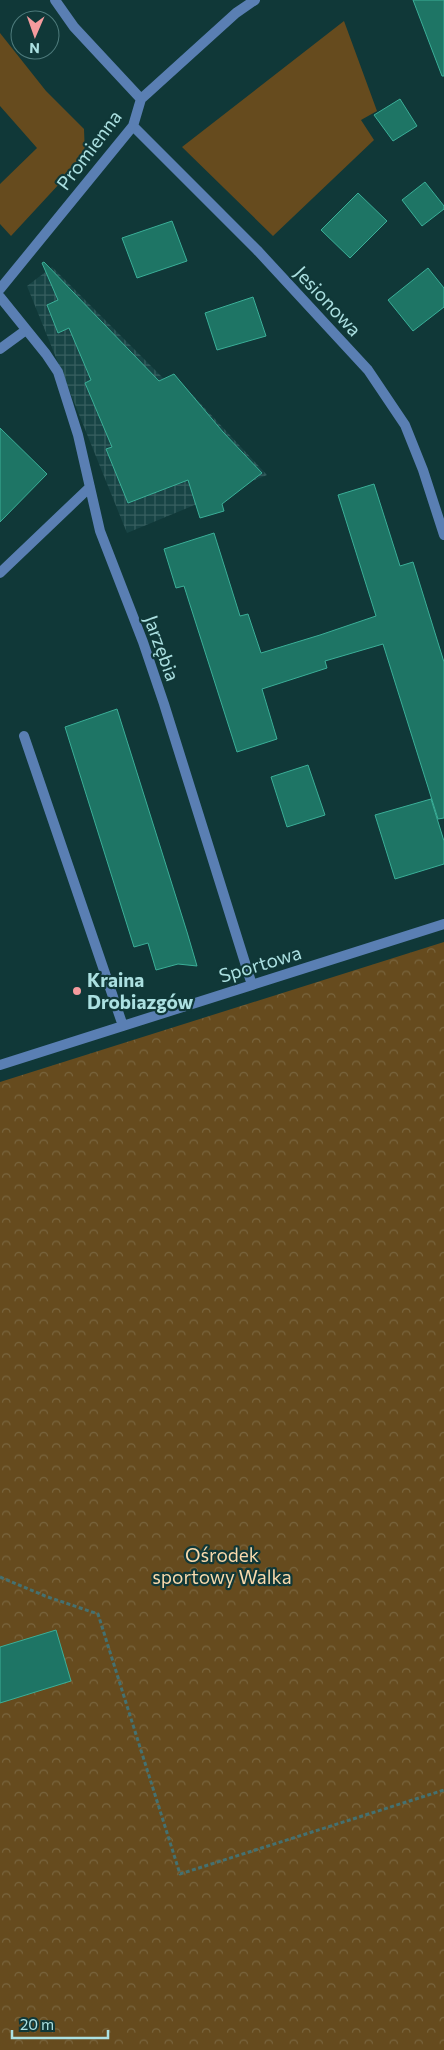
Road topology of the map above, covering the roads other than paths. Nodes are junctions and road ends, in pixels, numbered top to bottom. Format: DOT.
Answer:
graph roads {
  1 [pos="55,0"];
  2 [pos="255,0"];
  3 [pos="142,99"];
  4 [pos="133,126"];
  5 [pos="0,289"];
  6 [pos="0,297"];
  7 [pos="26,330"];
  8 [pos="0,349"];
  9 [pos="90,487"];
  10 [pos="444,535"];
  11 [pos="0,573"];
  12 [pos="24,736"];
  13 [pos="444,924"];
  14 [pos="252,985"];
  15 [pos="123,1026"];
  16 [pos="0,1065"];
  1 -- 3 [label="street"];
  2 -- 3 [label="street, Promienna"];
  3 -- 4 [label="street, Promienna"];
  4 -- 5 [label="street, Promienna"];
  4 -- 10 [label="street, Jesionowa"];
  6 -- 7 [label="street, Jarzębia"];
  7 -- 8 [label="street"];
  7 -- 9 [label="street, Jarzębia"];
  9 -- 11 [label="street"];
  9 -- 14 [label="street, Jarzębia"];
  12 -- 15 [label="street"];
  13 -- 14 [label="street, Sportowa"];
  14 -- 15 [label="street, Sportowa"];
  15 -- 16 [label="street, Sportowa"];
}
